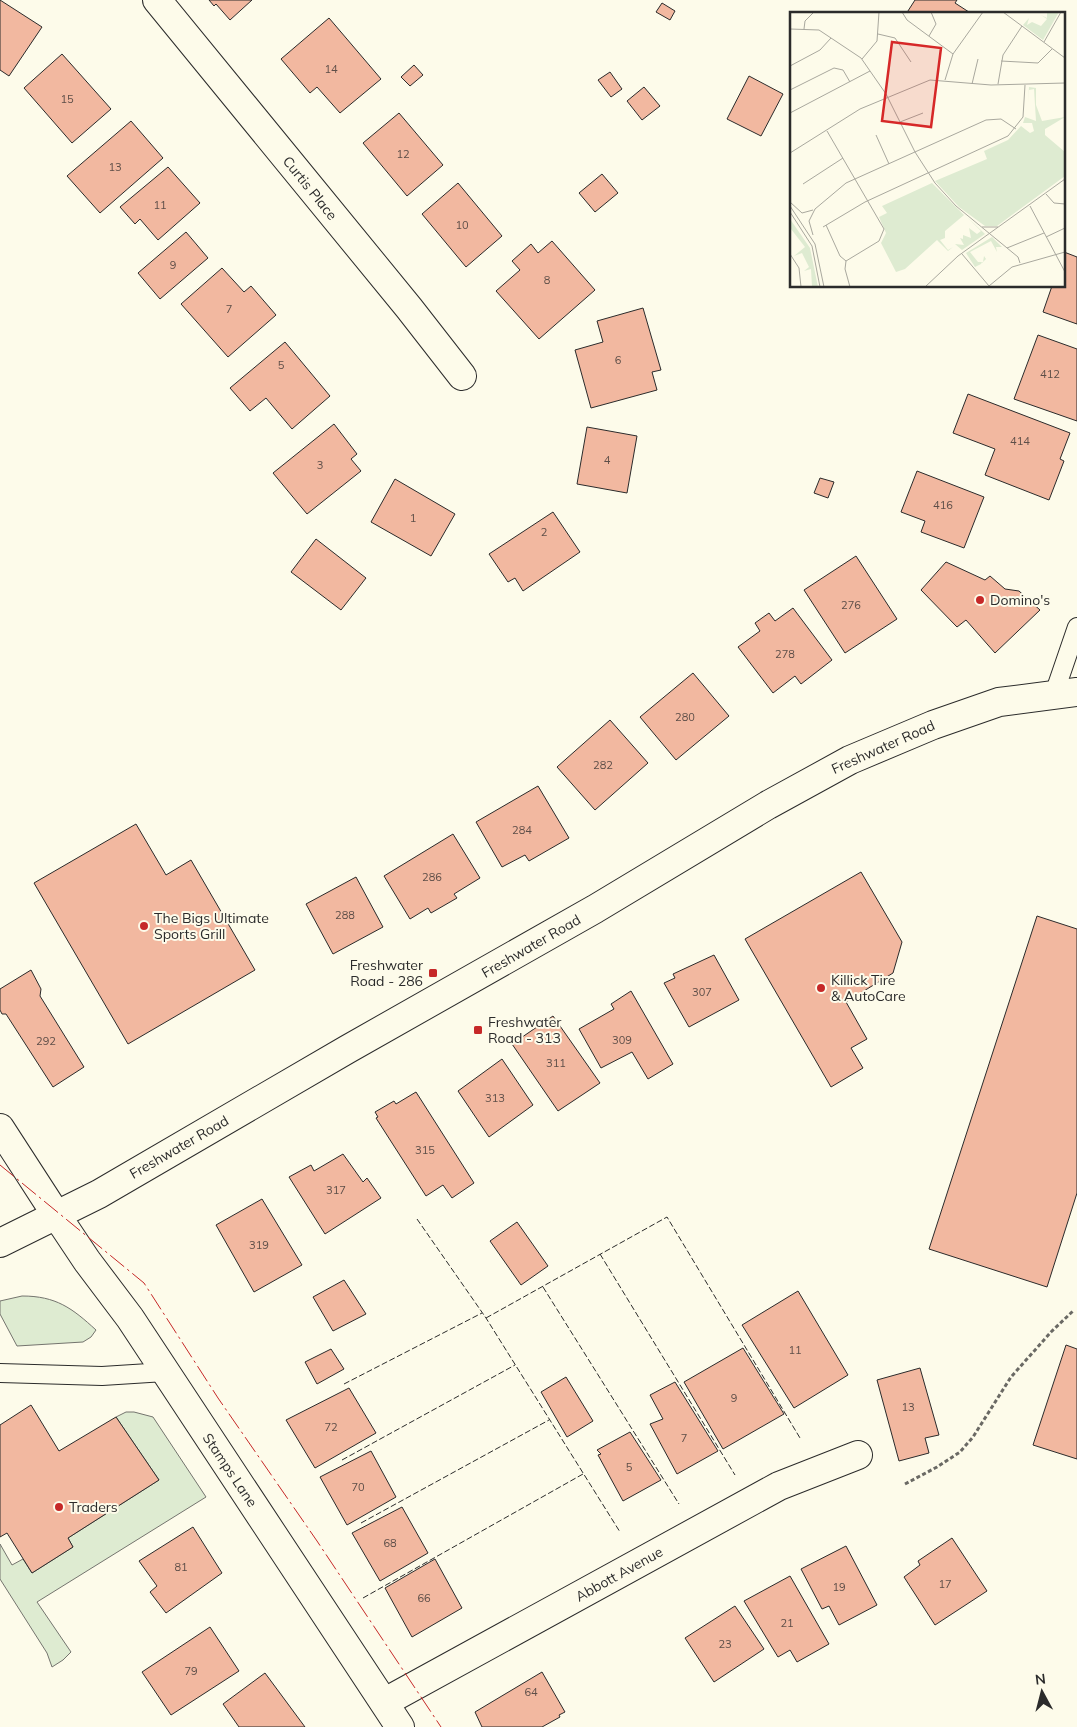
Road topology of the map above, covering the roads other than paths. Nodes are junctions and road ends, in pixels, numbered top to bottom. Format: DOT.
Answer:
graph roads {
  1 [pos="157,0"];
  2 [pos="462,376"];
  3 [pos="1077,627"];
  4 [pos="1065,693"];
  5 [pos="0,1128"];
  6 [pos="57,1216"];
  7 [pos="0,1243"];
  8 [pos="166,1372"];
  9 [pos="0,1373"];
  10 [pos="858,1455"];
  11 [pos="385,1702"];
  12 [pos="400,1727"];
  1 -- 2 [label="street, Curtis Place"];
  3 -- 4 [label="lane"];
  4 -- 6 [label="street, Freshwater Road"];
  5 -- 6 [label="street, Stamps Lane"];
  6 -- 7 [label="street, Freshwater Road"];
  6 -- 8 [label="street, Stamps Lane"];
  8 -- 9 [label="lane"];
  8 -- 11 [label="street, Stamps Lane"];
  10 -- 11 [label="street, Abbott Avenue"];
  11 -- 12 [label="street, Stamps Lane"];
}
